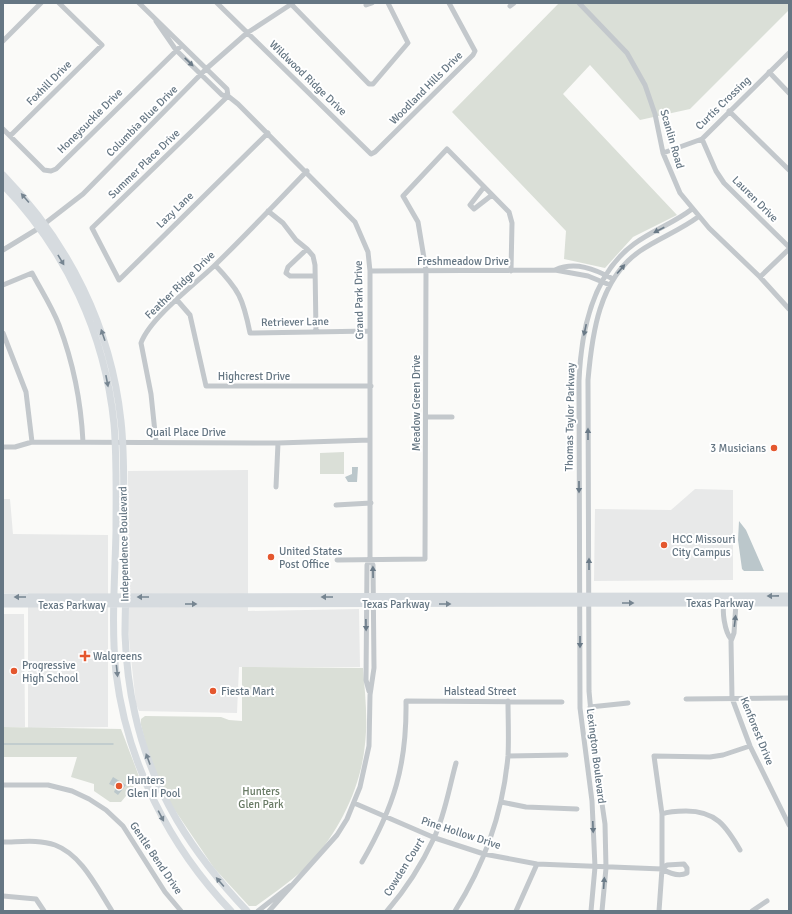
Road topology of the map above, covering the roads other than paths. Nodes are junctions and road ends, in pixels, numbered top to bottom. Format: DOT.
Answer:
graph roads {
  1 [pos="41,3"];
  2 [pos="59,3"];
  3 [pos="139,3"];
  4 [pos="217,3"];
  5 [pos="372,3"];
  6 [pos="388,3"];
  7 [pos="449,3"];
  8 [pos="579,3"];
  9 [pos="291,4"];
  10 [pos="366,5"];
  11 [pos="156,21"];
  12 [pos="248,33"];
  13 [pos="3,41"];
  14 [pos="182,45"];
  15 [pos="176,50"];
  16 [pos="789,53"];
  17 [pos="206,69"];
  18 [pos="769,72"];
  19 [pos="201,74"];
  20 [pos="789,93"];
  21 [pos="228,96"];
  22 [pos="729,111"];
  23 [pos="3,129"];
  24 [pos="268,133"];
  25 [pos="10,136"];
  26 [pos="702,139"];
  27 [pos="385,142"];
  28 [pos="663,153"];
  29 [pos="789,170"];
  30 [pos="307,171"];
  31 [pos="3,175"];
  32 [pos="3,185"];
  33 [pos="484,187"];
  34 [pos="492,195"];
  35 [pos="692,209"];
  36 [pos="268,211"];
  37 [pos="698,216"];
  38 [pos="42,225"];
  39 [pos="789,248"];
  40 [pos="307,249"];
  41 [pos="3,250"];
  42 [pos="103,253"];
  43 [pos="216,265"];
  44 [pos="426,270"];
  45 [pos="554,270"];
  46 [pos="370,271"];
  47 [pos="511,271"];
  48 [pos="605,275"];
  49 [pos="315,276"];
  50 [pos="760,277"];
  51 [pos="613,278"];
  52 [pos="601,281"];
  53 [pos="3,285"];
  54 [pos="610,285"];
  55 [pos="177,300"];
  56 [pos="789,309"];
  57 [pos="370,331"];
  58 [pos="316,332"];
  59 [pos="3,333"];
  60 [pos="371,386"];
  61 [pos="427,417"];
  62 [pos="452,417"];
  63 [pos="370,440"];
  64 [pos="32,442"];
  65 [pos="82,442"];
  66 [pos="119,442"];
  67 [pos="156,442"];
  68 [pos="278,443"];
  69 [pos="3,447"];
  70 [pos="276,488"];
  71 [pos="371,503"];
  72 [pos="336,505"];
  73 [pos="579,524"];
  74 [pos="588,525"];
  75 [pos="119,527"];
  76 [pos="337,560"];
  77 [pos="370,560"];
  78 [pos="789,596"];
  79 [pos="239,597"];
  80 [pos="295,597"];
  81 [pos="3,598"];
  82 [pos="580,599"];
  83 [pos="736,599"];
  84 [pos="370,600"];
  85 [pos="589,600"];
  86 [pos="114,601"];
  87 [pos="125,601"];
  88 [pos="724,603"];
  89 [pos="789,603"];
  90 [pos="3,604"];
  91 [pos="224,604"];
  92 [pos="282,604"];
  93 [pos="731,639"];
  94 [pos="589,690"];
  95 [pos="580,691"];
  96 [pos="370,695"];
  97 [pos="732,698"];
  98 [pos="789,698"];
  99 [pos="686,699"];
  100 [pos="508,701"];
  101 [pos="562,702"];
  102 [pos="628,703"];
  103 [pos="590,707"];
  104 [pos="135,713"];
  105 [pos="124,714"];
  106 [pos="750,746"];
  107 [pos="566,755"];
  108 [pos="508,756"];
  109 [pos="456,764"];
  110 [pos="599,780"];
  111 [pos="590,781"];
  112 [pos="3,785"];
  113 [pos="500,802"];
  114 [pos="354,803"];
  115 [pos="576,809"];
  116 [pos="662,814"];
  117 [pos="386,817"];
  118 [pos="789,825"];
  119 [pos="186,836"];
  120 [pos="434,838"];
  121 [pos="3,842"];
  122 [pos="176,842"];
  123 [pos="740,850"];
  124 [pos="484,854"];
  125 [pos="362,862"];
  126 [pos="537,864"];
  127 [pos="595,868"];
  128 [pos="606,868"];
  129 [pos="662,869"];
  130 [pos="291,885"];
  131 [pos="3,896"];
  132 [pos="768,901"];
  133 [pos="44,911"];
  134 [pos="112,911"];
  135 [pos="181,911"];
  136 [pos="231,911"];
  137 [pos="247,911"];
  138 [pos="258,911"];
  139 [pos="269,911"];
  140 [pos="387,911"];
  141 [pos="455,911"];
  142 [pos="516,911"];
  143 [pos="591,911"];
  144 [pos="602,911"];
  145 [pos="659,911"];
  146 [pos="752,911"];
  1 -- 13 [label="street"];
  2 -- 25 [label="street, Foxhill Drive"];
  3 -- 11 [label="street, Grand Park Drive"];
  4 -- 12 [label="street, Wildwood Ridge Drive"];
  5 -- 10 [label="street"];
  6 -- 9 [label="street"];
  7 -- 27 [label="street, Woodland Hills Drive"];
  8 -- 28 [label="street, Scanlin Road"];
  9 -- 12 [label="street, Columbia Blue Drive"];
  11 -- 14 [label="street, Grand Park Drive"];
  11 -- 15 [label="street, Grand Park Drive"];
  12 -- 17 [label="street, Columbia Blue Drive"];
  12 -- 27 [label="street, Wildwood Ridge Drive"];
  14 -- 15 [label="street, Honeysuckle Drive"];
  14 -- 17 [label="street, Grand Park Drive"];
  15 -- 19 [label="street, Grand Park Drive, one-way"];
  15 -- 25 [label="street, Honeysuckle Drive"];
  16 -- 18 [label="street, Curtis Crossing"];
  17 -- 19 [label="street, Columbia Blue Drive"];
  17 -- 21 [label="street, Grand Park Drive"];
  18 -- 20 [label="street"];
  18 -- 22 [label="street, Curtis Crossing"];
  19 -- 21 [label="street, Grand Park Drive"];
  19 -- 38 [label="street, Columbia Blue Drive"];
  21 -- 24 [label="street, Grand Park Drive"];
  21 -- 42 [label="street, Summer Place Drive"];
  22 -- 26 [label="street, Curtis Crossing"];
  22 -- 29 [label="street"];
  23 -- 25 [label="street, Honeysuckle Drive"];
  24 -- 30 [label="street, Grand Park Drive"];
  24 -- 42 [label="street, Lazy Lane"];
  26 -- 28 [label="street, Curtis Crossing"];
  26 -- 39 [label="street, Lauren Drive"];
  28 -- 35 [label="street, Scanlin Road"];
  30 -- 36 [label="street, Feather Ridge Drive"];
  30 -- 46 [label="street, Grand Park Drive"];
  38 -- 31 [label="main road, Independence Boulevard, one-way"];
  32 -- 38 [label="main road, Independence Boulevard"];
  33 -- 34 [label="street"];
  33 -- 34 [label="street"];
  33 -- 44 [label="street, Meadow Green Drive"];
  34 -- 47 [label="street"];
  35 -- 37 [label="street, Scanlin Road"];
  35 -- 48 [label="street, Thomas Taylor Parkway, one-way"];
  36 -- 40 [label="street"];
  36 -- 43 [label="street, Feather Ridge Drive"];
  37 -- 50 [label="street, Scanlin Road"];
  51 -- 37 [label="street, Thomas Taylor Parkway, one-way"];
  38 -- 41 [label="street, Columbia Blue Drive"];
  38 -- 66 [label="main road, Independence Boulevard"];
  39 -- 50 [label="street"];
  40 -- 49 [label="street"];
  40 -- 49 [label="street"];
  43 -- 55 [label="street, Feather Ridge Drive"];
  43 -- 58 [label="street, Retriever Lane"];
  44 -- 46 [label="street, Freshmeadow Drive"];
  44 -- 47 [label="street, Freshmeadow Drive"];
  44 -- 61 [label="street, Meadow Green Drive"];
  45 -- 47 [label="street, Freshmeadow Drive"];
  45 -- 48 [label="street, Freshmeadow Drive"];
  45 -- 52 [label="street, Freshmeadow Drive"];
  46 -- 57 [label="street, Grand Park Drive"];
  48 -- 51 [label="street, Freshmeadow Drive"];
  48 -- 52 [label="street, Thomas Taylor Parkway"];
  49 -- 58 [label="street"];
  50 -- 56 [label="street, Scanlin Road"];
  51 -- 54 [label="street, Thomas Taylor Parkway"];
  52 -- 54 [label="street, Freshmeadow Drive"];
  52 -- 73 [label="street, Thomas Taylor Parkway, one-way"];
  53 -- 65 [label="street"];
  74 -- 54 [label="street, Thomas Taylor Parkway, one-way"];
  55 -- 60 [label="street, Highcrest Drive"];
  55 -- 67 [label="street, Feather Ridge Drive"];
  57 -- 58 [label="street, Retriever Lane"];
  57 -- 60 [label="street, Grand Park Drive"];
  59 -- 64 [label="street"];
  60 -- 63 [label="street, Grand Park Drive"];
  61 -- 62 [label="street"];
  61 -- 77 [label="street, Meadow Green Drive"];
  63 -- 68 [label="street, Quail Place Drive"];
  63 -- 71 [label="street, Grand Park Drive"];
  64 -- 65 [label="street, Quail Place Drive"];
  64 -- 69 [label="street, Quail Place Drive"];
  65 -- 66 [label="street, Quail Place Drive"];
  66 -- 67 [label="street, Quail Place Drive"];
  66 -- 75 [label="main road, Independence Boulevard"];
  67 -- 68 [label="street, Quail Place Drive"];
  68 -- 70 [label="street"];
  71 -- 72 [label="street"];
  71 -- 77 [label="street, Grand Park Drive"];
  73 -- 74 [label="street"];
  73 -- 82 [label="street, Thomas Taylor Parkway"];
  85 -- 74 [label="street, Thomas Taylor Parkway, one-way"];
  75 -- 86 [label="main road, Independence Boulevard"];
  75 -- 87 [label="main road, Independence Boulevard"];
  76 -- 77 [label="street"];
  77 -- 84 [label="street, Grand Park Drive"];
  78 -- 83 [label="main road, Texas Parkway, one-way"];
  79 -- 80 [label="main road, Texas Parkway"];
  79 -- 87 [label="main road, Texas Parkway, one-way"];
  79 -- 91 [label="main road"];
  84 -- 80 [label="main road, Texas Parkway, one-way"];
  80 -- 92 [label="main road"];
  86 -- 81 [label="main road, Texas Parkway, one-way"];
  82 -- 84 [label="main road, Texas Parkway"];
  82 -- 85 [label="main road, Texas Parkway"];
  82 -- 95 [label="street, Lexington Boulevard, one-way"];
  83 -- 85 [label="main road, Texas Parkway"];
  83 -- 88 [label="main road, Texas Parkway"];
  83 -- 89 [label="main road, Texas Parkway"];
  93 -- 83 [label="street, Kenforest Drive, one-way"];
  84 -- 92 [label="main road, Texas Parkway"];
  84 -- 96 [label="street, Grand Park Drive"];
  84 -- 96 [label="street, Grand Park Drive, one-way"];
  85 -- 88 [label="main road, Texas Parkway, one-way"];
  85 -- 94 [label="street, Lexington Boulevard"];
  86 -- 87 [label="main road, Texas Parkway"];
  86 -- 90 [label="main road, Texas Parkway"];
  86 -- 105 [label="main road, Independence Boulevard, one-way"];
  87 -- 91 [label="main road, Texas Parkway, one-way"];
  87 -- 104 [label="main road, Independence Boulevard"];
  88 -- 93 [label="street, Kenforest Drive"];
  91 -- 92 [label="main road, Texas Parkway"];
  93 -- 97 [label="street, Kenforest Drive"];
  94 -- 95 [label="street"];
  94 -- 103 [label="street, Lexington Boulevard"];
  95 -- 111 [label="street, Lexington Boulevard"];
  96 -- 114 [label="street, Grand Park Drive"];
  97 -- 98 [label="street"];
  97 -- 99 [label="street"];
  97 -- 106 [label="street, Kenforest Drive"];
  100 -- 101 [label="street, Halstead Street"];
  100 -- 108 [label="street"];
  100 -- 117 [label="street, Halstead Street"];
  102 -- 103 [label="street"];
  103 -- 110 [label="street, Lexington Boulevard"];
  104 -- 105 [label="main road"];
  119 -- 104 [label="main road, Independence Boulevard, one-way"];
  105 -- 122 [label="main road, Independence Boulevard, one-way"];
  106 -- 116 [label="street"];
  106 -- 118 [label="street, Kenforest Drive"];
  107 -- 108 [label="street"];
  108 -- 113 [label="street"];
  109 -- 120 [label="street, Cowden Court"];
  110 -- 111 [label="street"];
  110 -- 128 [label="street, Lexington Boulevard"];
  111 -- 127 [label="street, Lexington Boulevard, one-way"];
  112 -- 135 [label="street, Gentle Bend Drive"];
  113 -- 115 [label="street"];
  113 -- 124 [label="street"];
  114 -- 117 [label="street, Pine Hollow Drive"];
  114 -- 130 [label="street, Grand Park Drive"];
  116 -- 123 [label="street"];
  116 -- 129 [label="street"];
  117 -- 120 [label="street, Pine Hollow Drive"];
  117 -- 125 [label="street"];
  119 -- 122 [label="main road"];
  137 -- 119 [label="main road, Independence Boulevard, one-way"];
  120 -- 124 [label="street, Pine Hollow Drive"];
  120 -- 140 [label="street, Cowden Court"];
  121 -- 134 [label="street"];
  122 -- 136 [label="main road, Independence Boulevard"];
  124 -- 126 [label="street, Pine Hollow Drive"];
  124 -- 141 [label="street"];
  126 -- 127 [label="street, Pine Hollow Drive"];
  126 -- 142 [label="street"];
  127 -- 128 [label="street, Pine Hollow Drive"];
  127 -- 143 [label="street, Lexington Boulevard"];
  128 -- 129 [label="street, Pine Hollow Drive"];
  144 -- 128 [label="street, Lexington Boulevard, one-way"];
  129 -- 145 [label="street"];
  130 -- 138 [label="street, Grand Park Drive"];
  130 -- 139 [label="street, Grand Park Drive"];
  131 -- 133 [label="street"];
  132 -- 146 [label="street"];
}
